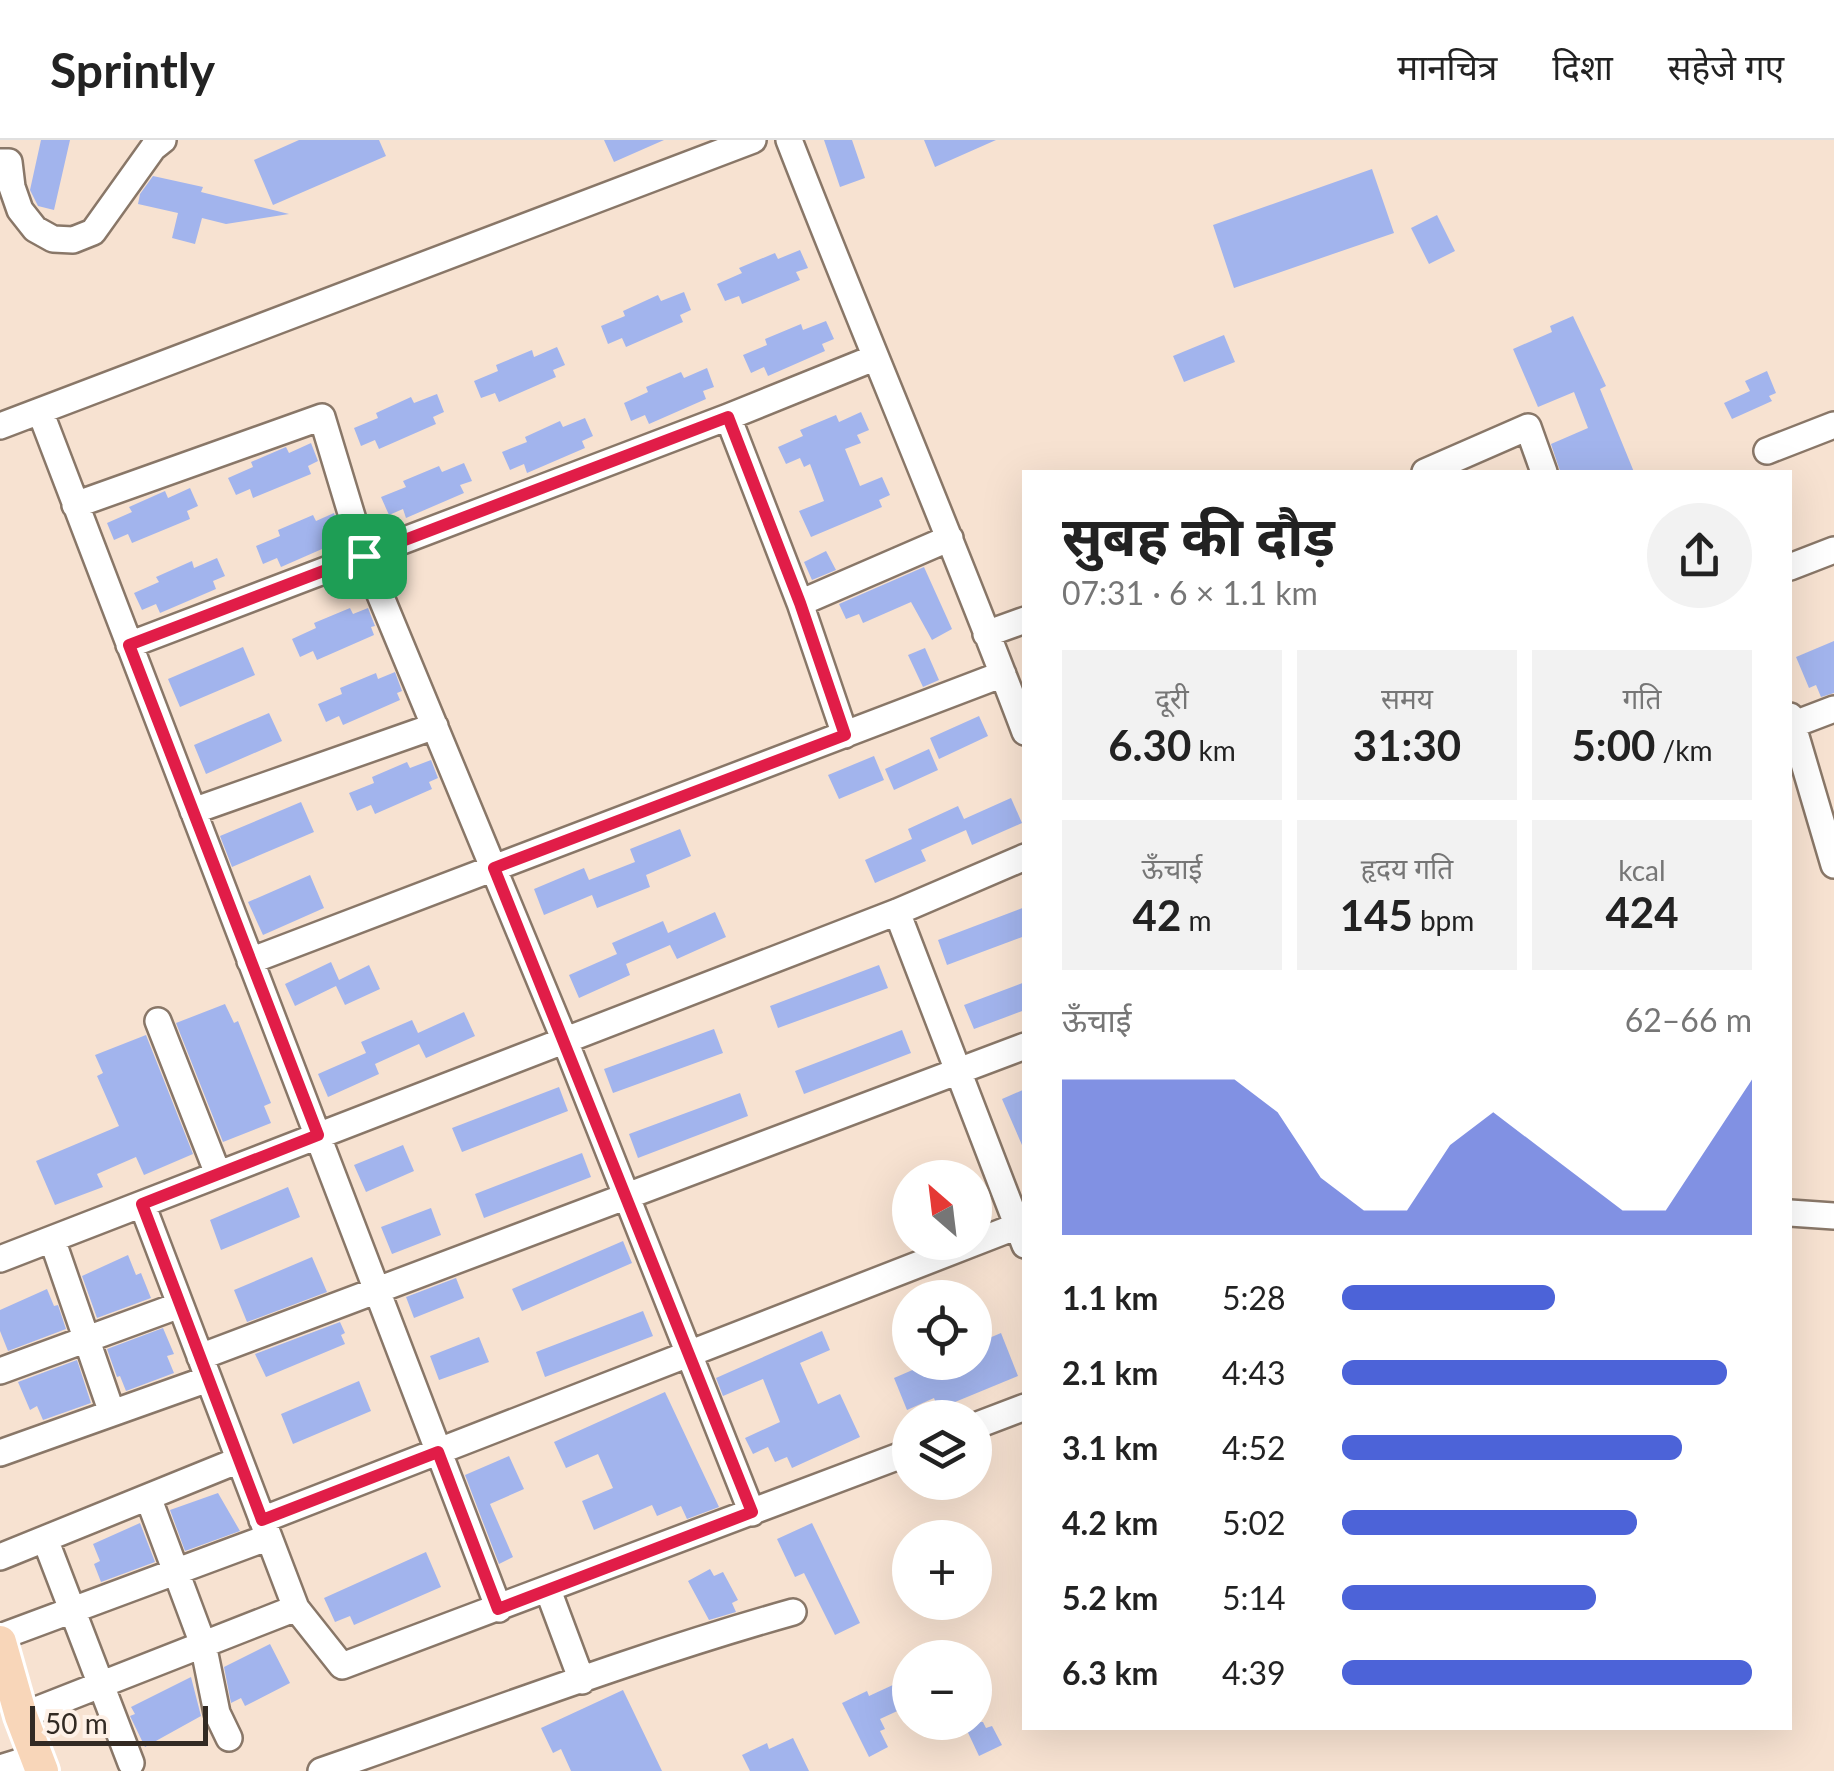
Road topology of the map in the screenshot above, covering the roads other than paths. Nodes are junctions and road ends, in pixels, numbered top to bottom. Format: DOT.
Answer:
graph roads {
  1 [pos="163,140"];
  2 [pos="753,140"];
  3 [pos="788,140"];
  4 [pos="708,147"];
  5 [pos="0,162"];
  6 [pos="874,358"];
  7 [pos="40,411"];
  8 [pos="728,417"];
  9 [pos="1834,425"];
  10 [pos="0,426"];
  11 [pos="1767,450"];
  12 [pos="1430,470"];
  13 [pos="1543,470"];
  14 [pos="76,505"];
  15 [pos="950,538"];
  16 [pos="1834,550"];
  17 [pos="364,556"];
  18 [pos="1792,566"];
  19 [pos="800,603"];
  20 [pos="1022,621"];
  21 [pos="986,634"];
  22 [pos="129,645"];
  23 [pos="1003,674"];
  24 [pos="1834,709"];
  25 [pos="1792,720"];
  26 [pos="1022,724"];
  27 [pos="1792,724"];
  28 [pos="435,726"];
  29 [pos="845,735"];
  30 [pos="193,811"];
  31 [pos="1022,858"];
  32 [pos="494,868"];
  33 [pos="1826,870"];
  34 [pos="897,912"];
  35 [pos="250,960"];
  36 [pos="158,1021"];
  37 [pos="564,1041"];
  38 [pos="1022,1047"];
  39 [pos="958,1074"];
  40 [pos="318,1135"];
  41 [pos="218,1174"];
  42 [pos="627,1196"];
  43 [pos="142,1204"];
  44 [pos="1792,1214"];
  45 [pos="1834,1216"];
  46 [pos="1022,1229"];
  47 [pos="1022,1231"];
  48 [pos="52,1239"];
  49 [pos="0,1259"];
  50 [pos="377,1291"];
  51 [pos="180,1305"];
  52 [pos="87,1340"];
  53 [pos="691,1354"];
  54 [pos="204,1368"];
  55 [pos="0,1371"];
  56 [pos="1022,1408"];
  57 [pos="112,1413"];
  58 [pos="992,1420"];
  59 [pos="0,1452"];
  60 [pos="438,1452"];
  61 [pos="892,1459"];
  62 [pos="239,1460"];
  63 [pos="148,1497"];
  64 [pos="752,1512"];
  65 [pos="266,1528"];
  66 [pos="45,1539"];
  67 [pos="0,1558"];
  68 [pos="176,1572"];
  69 [pos="548,1590"];
  70 [pos="296,1608"];
  71 [pos="498,1609"];
  72 [pos="72,1610"];
  73 [pos="793,1612"];
  74 [pos="203,1644"];
  75 [pos="2,1655"];
  76 [pos="582,1681"];
  77 [pos="101,1684"];
  78 [pos="20,1716"];
  79 [pos="229,1738"];
  80 [pos="131,1763"];
  81 [pos="39,1764"];
  82 [pos="0,1768"];
  83 [pos="321,1771"];
  1 -- 5 [label="street"];
  2 -- 4 [label="street"];
  3 -- 6 [label="street"];
  4 -- 7 [label="street"];
  6 -- 8 [label="street"];
  6 -- 15 [label="street"];
  7 -- 10 [label="street"];
  7 -- 14 [label="street"];
  8 -- 17 [label="street"];
  8 -- 19 [label="street"];
  9 -- 11 [label="street"];
  12 -- 13 [label="street"];
  14 -- 17 [label="street"];
  14 -- 22 [label="street"];
  15 -- 19 [label="street"];
  15 -- 21 [label="street"];
  16 -- 18 [label="street"];
  17 -- 22 [label="street"];
  17 -- 28 [label="street"];
  19 -- 29 [label="street"];
  20 -- 21 [label="street"];
  21 -- 23 [label="street"];
  22 -- 30 [label="street"];
  23 -- 26 [label="street"];
  23 -- 29 [label="street"];
  24 -- 25 [label="street"];
  27 -- 33 [label="street"];
  28 -- 30 [label="street"];
  28 -- 32 [label="street"];
  29 -- 32 [label="street"];
  30 -- 35 [label="street"];
  31 -- 34 [label="street"];
  32 -- 35 [label="street"];
  32 -- 37 [label="street"];
  34 -- 37 [label="street"];
  34 -- 39 [label="street"];
  35 -- 40 [label="street"];
  36 -- 41 [label="street"];
  37 -- 40 [label="street"];
  37 -- 42 [label="street"];
  38 -- 39 [label="street"];
  39 -- 42 [label="street"];
  39 -- 46 [label="street"];
  40 -- 41 [label="street"];
  40 -- 50 [label="street"];
  41 -- 43 [label="street"];
  42 -- 50 [label="street"];
  42 -- 53 [label="street"];
  43 -- 48 [label="street"];
  43 -- 51 [label="street"];
  44 -- 45 [label="street"];
  47 -- 53 [label="street"];
  48 -- 49 [label="street"];
  48 -- 52 [label="street"];
  50 -- 54 [label="street"];
  50 -- 60 [label="street"];
  51 -- 52 [label="street"];
  51 -- 54 [label="street"];
  52 -- 55 [label="street"];
  52 -- 57 [label="street"];
  53 -- 60 [label="street"];
  53 -- 64 [label="street"];
  54 -- 57 [label="street"];
  54 -- 62 [label="street"];
  56 -- 58 [label="street"];
  57 -- 59 [label="street"];
  60 -- 65 [label="street"];
  60 -- 71 [label="street"];
  61 -- 64 [label="street"];
  62 -- 63 [label="street"];
  62 -- 65 [label="street"];
  63 -- 66 [label="street"];
  63 -- 68 [label="street"];
  64 -- 69 [label="street"];
  65 -- 68 [label="street"];
  65 -- 70 [label="street"];
  66 -- 67 [label="street"];
  66 -- 72 [label="street"];
  68 -- 72 [label="street"];
  68 -- 74 [label="street"];
  69 -- 71 [label="street"];
  69 -- 76 [label="street"];
  70 -- 71 [label="street"];
  70 -- 74 [label="street"];
  72 -- 75 [label="street"];
  72 -- 77 [label="street"];
  73 -- 76 [label="street"];
  74 -- 77 [label="street"];
  74 -- 79 [label="street"];
  75 -- 78 [label="main road"];
  76 -- 83 [label="street"];
  77 -- 78 [label="street"];
  77 -- 80 [label="street"];
  78 -- 81 [label="main road"];
  81 -- 82 [label="street"];
}
